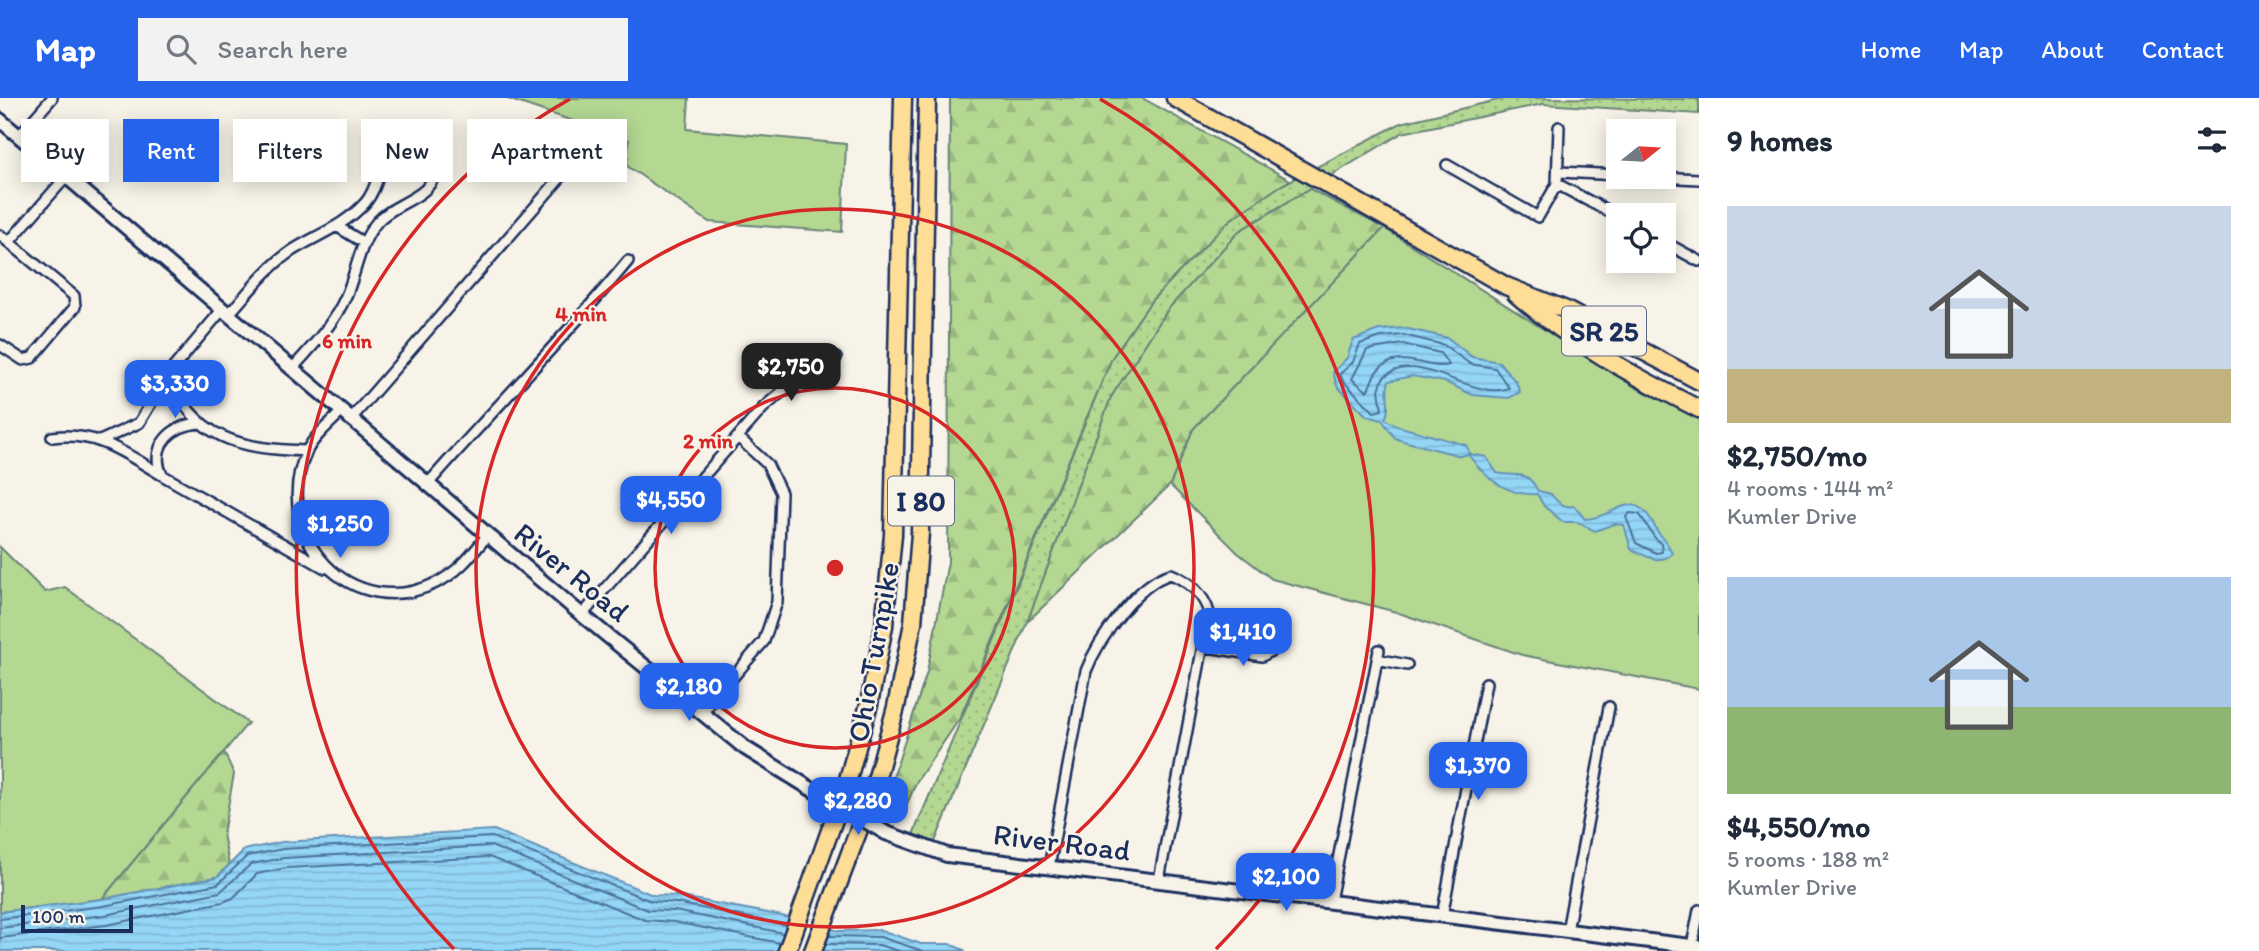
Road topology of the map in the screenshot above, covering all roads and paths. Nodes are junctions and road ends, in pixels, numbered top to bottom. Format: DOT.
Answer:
graph roads {
  1 [pos="52,98"];
  2 [pos="903,98"];
  3 [pos="927,98"];
  4 [pos="1175,98"];
  5 [pos="0,120"];
  6 [pos="1559,127"];
  7 [pos="19,136"];
  8 [pos="1447,165"];
  9 [pos="1560,172"];
  10 [pos="1606,174"];
  11 [pos="1676,177"];
  12 [pos="1699,178"];
  13 [pos="62,182"];
  14 [pos="72,182"];
  15 [pos="556,182"];
  16 [pos="1558,184"];
  17 [pos="1606,211"];
  18 [pos="338,227"];
  19 [pos="0,235"];
  20 [pos="9,242"];
  21 [pos="363,243"];
  22 [pos="1676,249"];
  23 [pos="628,261"];
  24 [pos="1699,261"];
  25 [pos="1506,286"];
  26 [pos="225,313"];
  27 [pos="0,345"];
  28 [pos="835,358"];
  29 [pos="291,370"];
  30 [pos="169,373"];
  31 [pos="1699,381"];
  32 [pos="1699,409"];
  33 [pos="346,416"];
  34 [pos="201,424"];
  35 [pos="52,437"];
  36 [pos="737,437"];
  37 [pos="102,440"];
  38 [pos="306,451"];
  39 [pos="162,475"];
  40 [pos="427,485"];
  41 [pos="486,536"];
  42 [pos="329,570"];
  43 [pos="582,615"];
  44 [pos="1202,646"];
  45 [pos="1276,648"];
  46 [pos="1407,665"];
  47 [pos="1486,683"];
  48 [pos="1609,707"];
  49 [pos="702,713"];
  50 [pos="1049,867"];
  51 [pos="1159,880"];
  52 [pos="1330,901"];
  53 [pos="1699,910"];
  54 [pos="1442,916"];
  55 [pos="1567,931"];
  56 [pos="1696,947"];
  57 [pos="787,951"];
  58 [pos="813,951"];
  1 -- 7 [label="street"];
  2 -- 57 [label="highway, Ohio Turnpike / I 80"];
  3 -- 58 [label="highway, Ohio Turnpike / I 80"];
  4 -- 25 [label="highway, SR 25"];
  5 -- 7 [label="street, River Road"];
  6 -- 9 [label="street"];
  8 -- 16 [label="street"];
  9 -- 10 [label="street"];
  9 -- 16 [label="street"];
  11 -- 12 [label="street"];
  13 -- 20 [label="street"];
  14 -- 26 [label="street, River Road"];
  15 -- 33 [label="street"];
  16 -- 17 [label="street"];
  18 -- 21 [label="street"];
  18 -- 21 [label="street"];
  18 -- 26 [label="street"];
  19 -- 20 [label="street"];
  20 -- 27 [label="street"];
  21 -- 29 [label="street"];
  22 -- 24 [label="street"];
  23 -- 40 [label="street"];
  25 -- 31 [label="highway, SR 25"];
  25 -- 32 [label="highway, SR 25"];
  26 -- 29 [label="street, River Road"];
  26 -- 30 [label="street"];
  28 -- 36 [label="street"];
  29 -- 33 [label="street, River Road"];
  30 -- 34 [label="street"];
  30 -- 37 [label="street"];
  33 -- 38 [label="street"];
  33 -- 40 [label="street, River Road"];
  34 -- 38 [label="street"];
  34 -- 39 [label="street"];
  35 -- 37 [label="street"];
  36 -- 43 [label="street"];
  36 -- 49 [label="street"];
  37 -- 39 [label="street"];
  38 -- 42 [label="street"];
  39 -- 42 [label="street"];
  40 -- 41 [label="street, River Road"];
  41 -- 42 [label="street"];
  41 -- 43 [label="street, River Road"];
  43 -- 49 [label="street, River Road"];
  44 -- 45 [label="street"];
  44 -- 50 [label="street"];
  44 -- 51 [label="street"];
  46 -- 52 [label="street"];
  47 -- 54 [label="street"];
  48 -- 55 [label="street"];
  49 -- 50 [label="street, River Road, bridge"];
  50 -- 51 [label="street, River Road"];
  51 -- 52 [label="street, River Road"];
  52 -- 54 [label="street, River Road"];
  53 -- 56 [label="street"];
  54 -- 55 [label="street, River Road"];
  55 -- 56 [label="street, River Road"];
}
